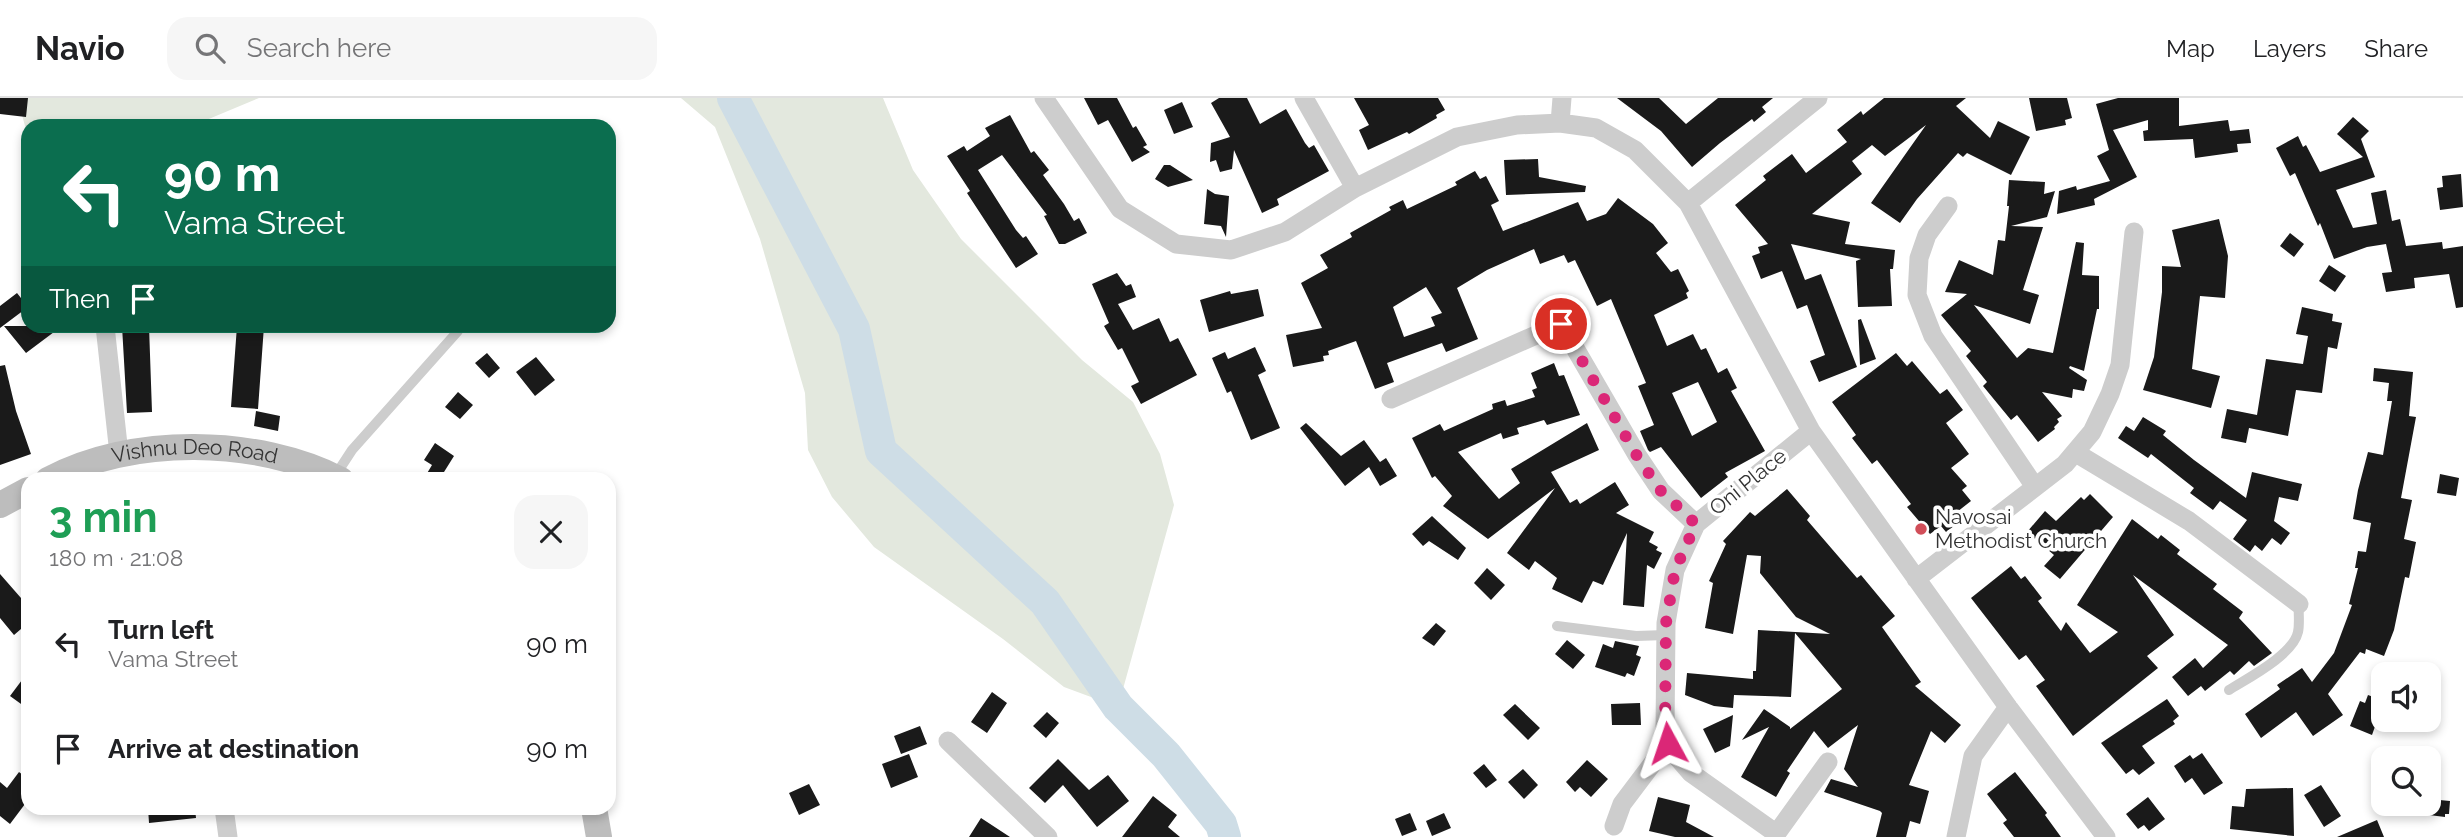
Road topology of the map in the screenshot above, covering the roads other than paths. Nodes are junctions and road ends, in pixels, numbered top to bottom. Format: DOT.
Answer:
graph roads {
  1 [pos="1044,98"];
  2 [pos="1304,98"];
  3 [pos="1562,98"];
  4 [pos="1818,98"];
  5 [pos="1560,123"];
  6 [pos="1355,188"];
  7 [pos="1688,203"];
  8 [pos="1948,206"];
  9 [pos="2134,232"];
  10 [pos="106,333"];
  11 [pos="456,333"];
  12 [pos="1391,399"];
  13 [pos="1811,431"];
  14 [pos="2076,453"];
  15 [pos="119,454"];
  16 [pos="63,472"];
  17 [pos="324,472"];
  18 [pos="341,472"];
  19 [pos="2035,487"];
  20 [pos="21,494"];
  21 [pos="0,505"];
  22 [pos="1696,524"];
  23 [pos="1916,579"];
  24 [pos="2299,604"];
  25 [pos="1557,626"];
  26 [pos="1666,635"];
  27 [pos="2230,690"];
  28 [pos="2008,707"];
  29 [pos="948,741"];
  30 [pos="1668,743"];
  31 [pos="1828,762"];
  32 [pos="225,815"];
  33 [pos="595,815"];
  34 [pos="1614,826"];
  35 [pos="1775,835"];
  36 [pos="228,837"];
  37 [pos="599,837"];
  38 [pos="1048,837"];
  39 [pos="1956,837"];
  40 [pos="2106,837"];
  1 -- 6 [label="street"];
  2 -- 6 [label="street"];
  3 -- 5 [label="street"];
  4 -- 7 [label="street"];
  5 -- 6 [label="street"];
  5 -- 7 [label="street"];
  7 -- 13 [label="street"];
  8 -- 19 [label="street"];
  9 -- 14 [label="street"];
  10 -- 15 [label="street"];
  11 -- 18 [label="lane"];
  12 -- 22 [label="street"];
  13 -- 22 [label="street, Oni Place"];
  13 -- 23 [label="street"];
  14 -- 19 [label="street"];
  14 -- 24 [label="street"];
  15 -- 16 [label="street, Vishnu Deo Road"];
  15 -- 17 [label="street, Vishnu Deo Road"];
  19 -- 23 [label="street"];
  20 -- 21 [label="street"];
  22 -- 26 [label="street, Oni Place"];
  23 -- 28 [label="street"];
  24 -- 27 [label="lane"];
  25 -- 26 [label="lane"];
  26 -- 30 [label="street, Oni Place"];
  28 -- 39 [label="street"];
  28 -- 40 [label="street"];
  29 -- 38 [label="street"];
  30 -- 34 [label="street"];
  30 -- 35 [label="street"];
  31 -- 35 [label="street"];
  32 -- 36 [label="street"];
  33 -- 37 [label="street"];
}
